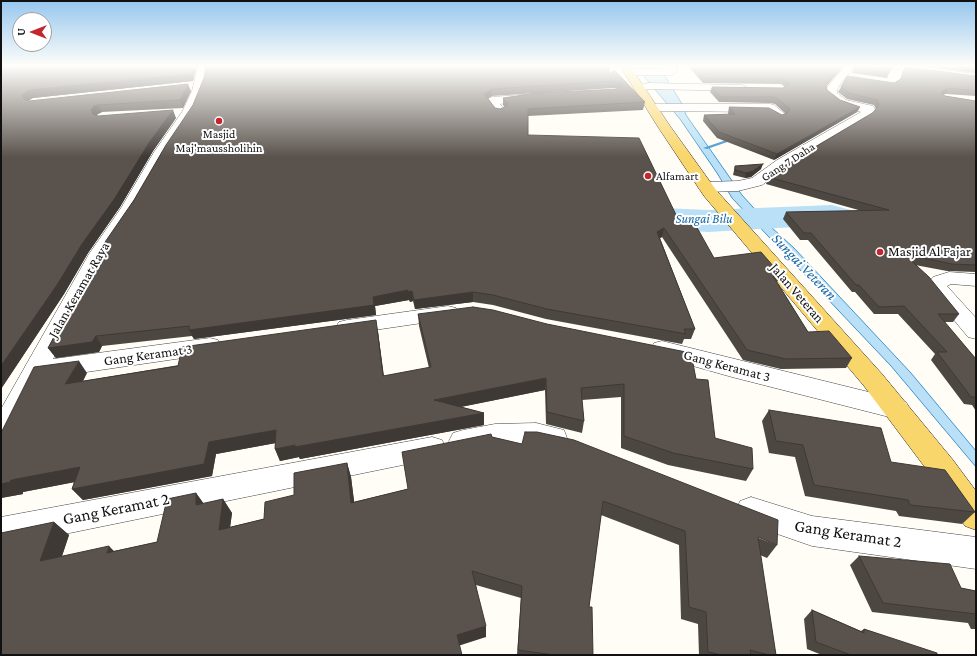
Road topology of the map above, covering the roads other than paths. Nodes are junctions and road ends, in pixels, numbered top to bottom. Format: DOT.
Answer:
graph roads {
  1 [pos="195,97"];
  2 [pos="538,97"];
  3 [pos="647,97"];
  4 [pos="834,97"];
  5 [pos="652,108"];
  6 [pos="500,111"];
  7 [pos="188,112"];
  8 [pos="172,113"];
  9 [pos="780,116"];
  10 [pos="713,187"];
  11 [pos="976,280"];
  12 [pos="466,311"];
  13 [pos="325,330"];
  14 [pos="976,332"];
  15 [pos="230,344"];
  16 [pos="638,345"];
  17 [pos="33,371"];
  18 [pos="897,409"];
  19 [pos="1,433"];
  20 [pos="582,446"];
  21 [pos="730,503"];
  22 [pos="976,516"];
  23 [pos="1,532"];
  24 [pos="976,553"];
  1 -- 7 [label="street, Jalan Keramat Raya"];
  2 -- 6 [label="street"];
  3 -- 5 [label="main road, Jalan Veteran"];
  4 -- 10 [label="street, Gang 7 Daha"];
  5 -- 9 [label="street"];
  5 -- 10 [label="main road, Jalan Veteran"];
  7 -- 8 [label="street"];
  7 -- 17 [label="street, Jalan Keramat Raya"];
  10 -- 18 [label="main road, Jalan Veteran"];
  11 -- 14 [label="street"];
  12 -- 13 [label="street"];
  15 -- 17 [label="street, Gang Keramat 3"];
  16 -- 18 [label="street, Gang Keramat 3"];
  17 -- 19 [label="street, Jalan Keramat Raya"];
  18 -- 22 [label="main road, Jalan Veteran"];
  20 -- 23 [label="street, Gang Keramat 2"];
  21 -- 24 [label="street, Gang Keramat 2"];
}
